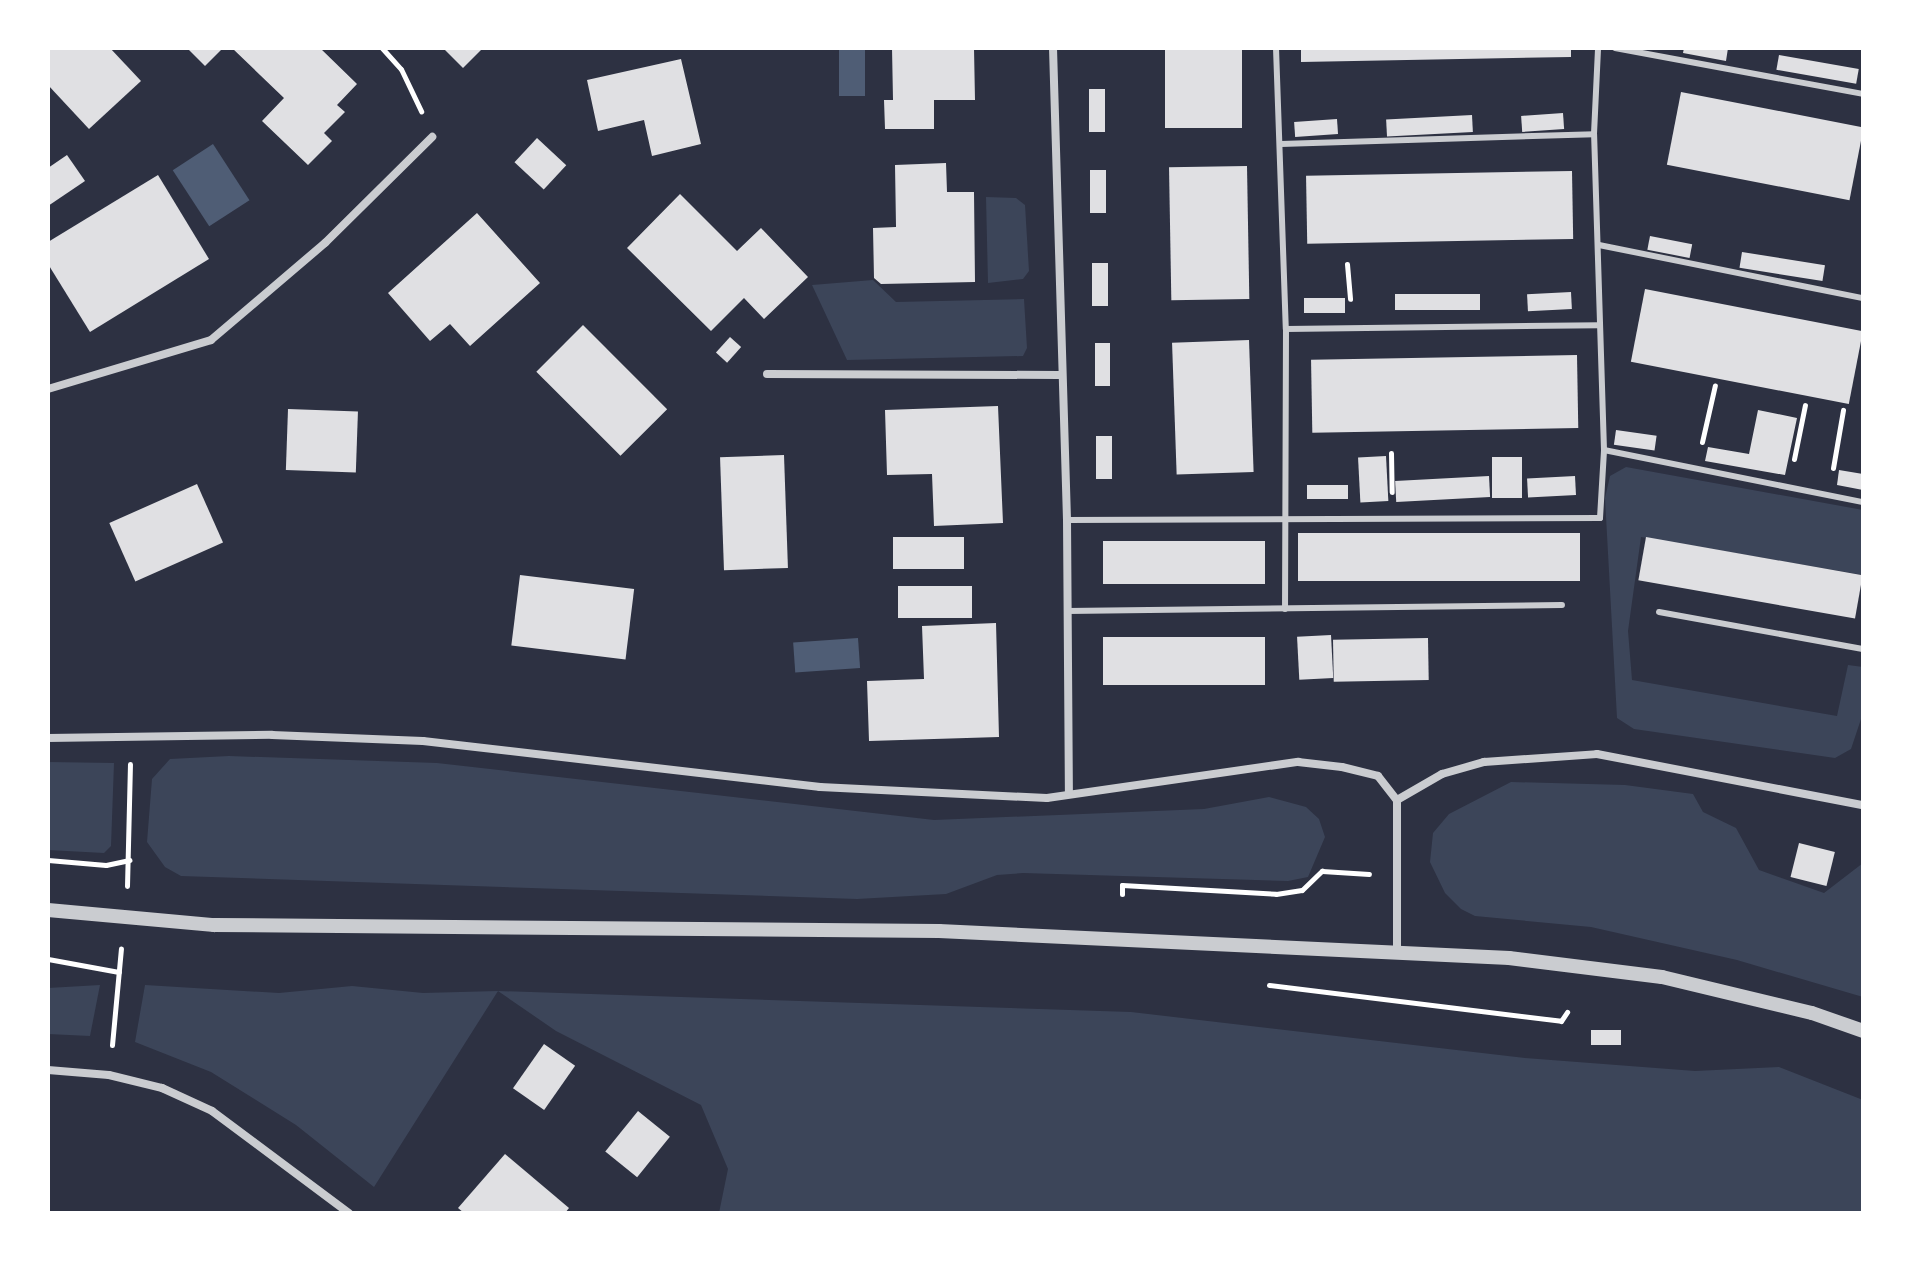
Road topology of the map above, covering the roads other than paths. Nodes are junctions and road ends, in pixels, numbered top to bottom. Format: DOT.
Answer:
graph roads {
  1 [pos="1053,48"];
  2 [pos="1276,48"];
  3 [pos="1598,48"];
  4 [pos="1615,48"];
  5 [pos="1863,94"];
  6 [pos="1594,134"];
  7 [pos="432,137"];
  8 [pos="1281,144"];
  9 [pos="1599,245"];
  10 [pos="1863,298"];
  11 [pos="1599,325"];
  12 [pos="1286,329"];
  13 [pos="767,374"];
  14 [pos="1059,375"];
  15 [pos="48,389"];
  16 [pos="1604,450"];
  17 [pos="1863,502"];
  18 [pos="1286,517"];
  19 [pos="1067,520"];
  20 [pos="1562,605"];
  21 [pos="1285,609"];
  22 [pos="1067,611"];
  23 [pos="1659,612"];
  24 [pos="1863,649"];
  25 [pos="48,738"];
  26 [pos="1069,792"];
  27 [pos="1397,800"];
  28 [pos="1863,805"];
  29 [pos="48,910"];
  30 [pos="1397,951"];
  31 [pos="1863,1031"];
  32 [pos="48,1070"];
  33 [pos="349,1213"];
  1 -- 14 [label="street"];
  2 -- 8 [label="lane"];
  3 -- 6 [label="lane"];
  4 -- 5 [label="lane"];
  6 -- 8 [label="lane"];
  6 -- 9 [label="lane"];
  7 -- 15 [label="street"];
  8 -- 12 [label="lane"];
  9 -- 10 [label="lane"];
  9 -- 11 [label="lane"];
  11 -- 12 [label="lane"];
  11 -- 16 [label="lane"];
  12 -- 18 [label="lane"];
  13 -- 14 [label="street"];
  14 -- 19 [label="street"];
  16 -- 17 [label="lane"];
  16 -- 18 [label="lane"];
  18 -- 19 [label="lane"];
  18 -- 21 [label="lane"];
  19 -- 22 [label="street"];
  20 -- 21 [label="lane"];
  21 -- 22 [label="lane"];
  22 -- 26 [label="street"];
  23 -- 24 [label="lane"];
  25 -- 26 [label="street"];
  26 -- 27 [label="street"];
  27 -- 28 [label="street"];
  27 -- 30 [label="street"];
  29 -- 30 [label="street"];
  30 -- 31 [label="street"];
  32 -- 33 [label="street"];
}
